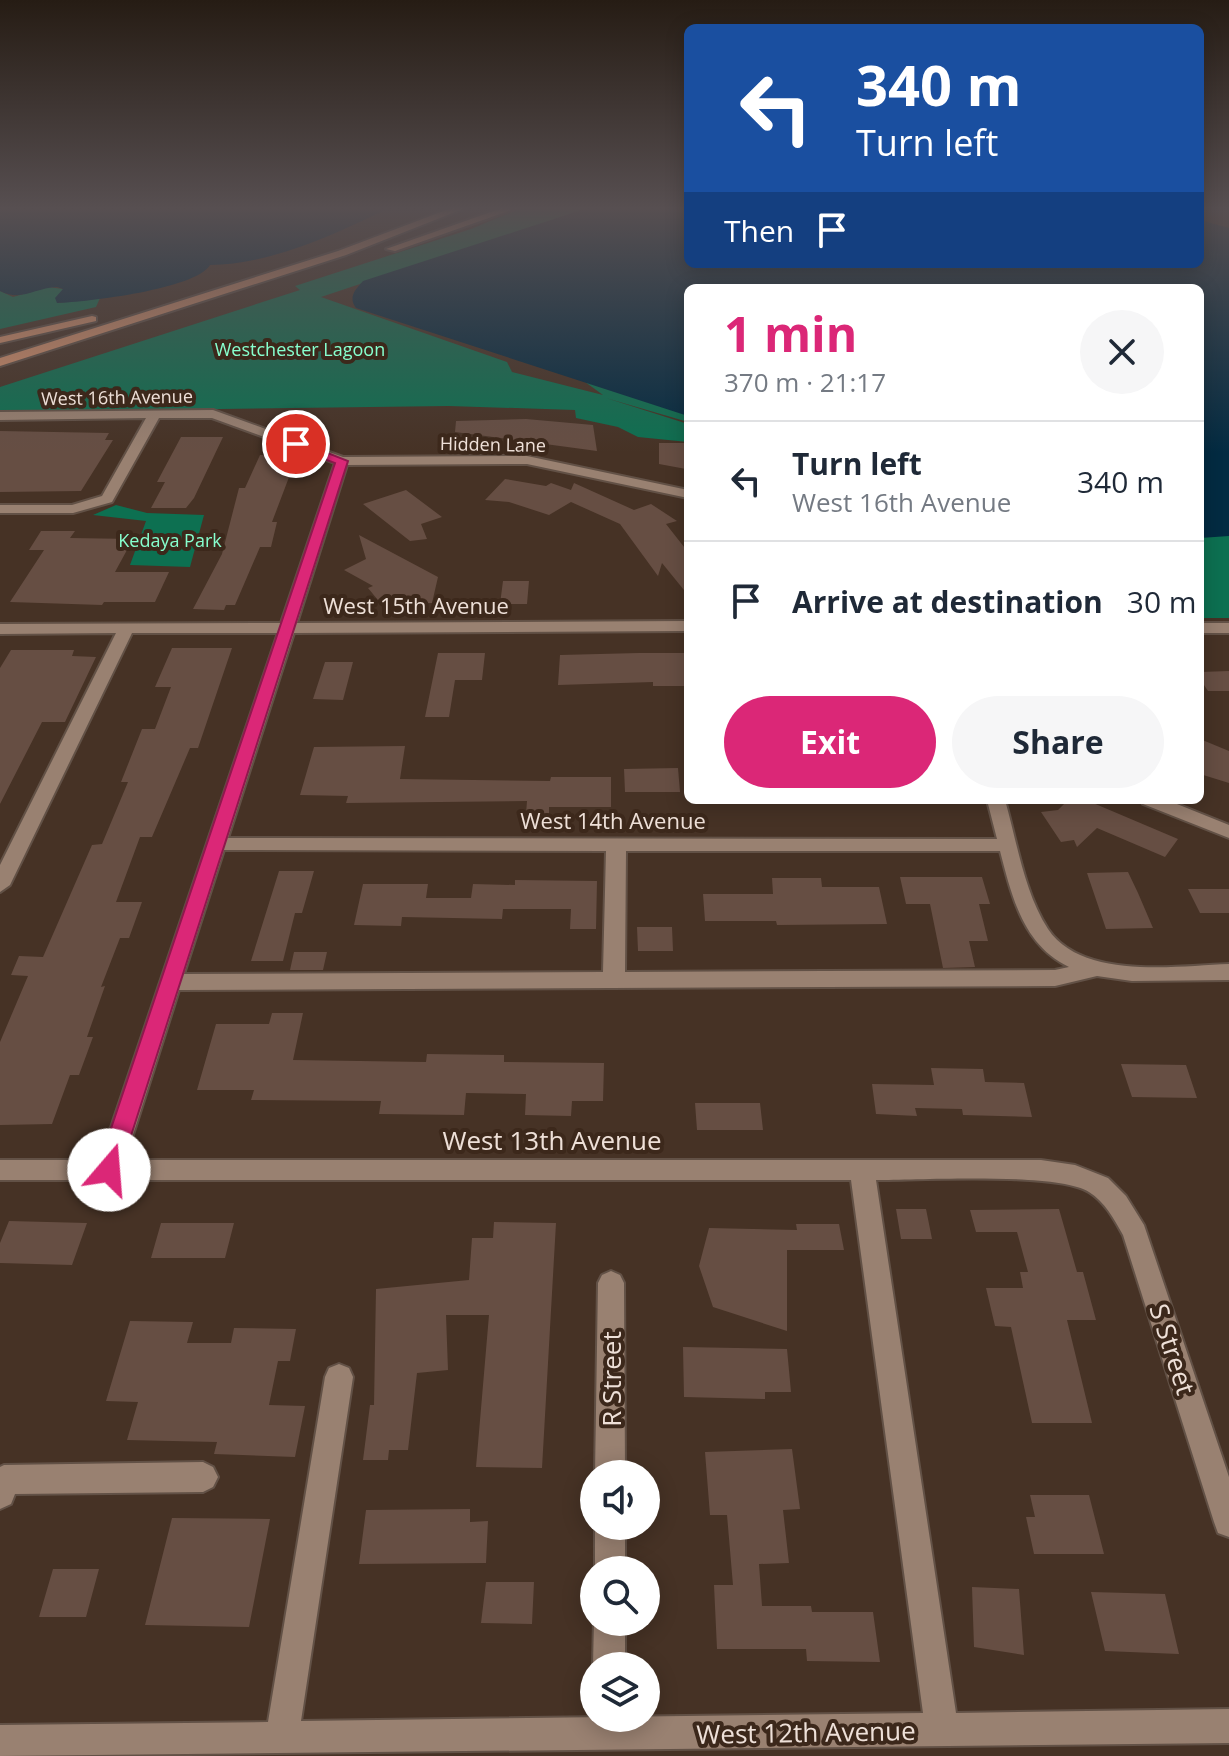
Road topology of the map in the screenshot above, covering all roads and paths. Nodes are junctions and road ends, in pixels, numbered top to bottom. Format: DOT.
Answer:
graph roads {
  1 [pos="194,289"];
  2 [pos="230,289"];
  3 [pos="247,289"];
  4 [pos="121,324"];
  5 [pos="0,340"];
  6 [pos="0,362"];
  7 [pos="154,415"];
  8 [pos="0,416"];
  9 [pos="333,458"];
  10 [pos="684,493"];
  11 [pos="0,509"];
  12 [pos="684,626"];
  13 [pos="286,627"];
  14 [pos="127,628"];
  15 [pos="1204,628"];
  16 [pos="1229,628"];
  17 [pos="0,629"];
  18 [pos="997,804"];
  19 [pos="1160,804"];
  20 [pos="1229,832"];
  21 [pos="216,844"];
  22 [pos="616,844"];
  23 [pos="1009,845"];
  24 [pos="0,885"];
  25 [pos="1094,969"];
  26 [pos="1229,972"];
  27 [pos="170,982"];
  28 [pos="614,982"];
  29 [pos="0,1170"];
  30 [pos="109,1170"];
  31 [pos="862,1170"];
  32 [pos="1102,1183"];
  33 [pos="611,1283"];
  34 [pos="339,1377"];
  35 [pos="610,1460"];
  36 [pos="203,1477"];
  37 [pos="0,1493"];
  38 [pos="1229,1522"];
  39 [pos="1229,1726"];
  40 [pos="660,1727"];
  41 [pos="942,1730"];
  42 [pos="593,1732"];
  43 [pos="282,1738"];
  44 [pos="0,1742"];
  45 [pos="559,1745"];
  1 -- 5 [label="main road"];
  2 -- 4 [label="main road"];
  3 -- 4 [label="main road"];
  4 -- 6 [label="main road"];
  7 -- 8 [label="street, West 16th Avenue"];
  7 -- 9 [label="street, West 16th Avenue"];
  7 -- 11 [label="street"];
  9 -- 10 [label="street, Hidden Lane"];
  9 -- 13 [label="street"];
  12 -- 13 [label="street, West 15th Avenue"];
  13 -- 14 [label="street, West 15th Avenue"];
  13 -- 21 [label="street"];
  14 -- 17 [label="street, West 15th Avenue"];
  14 -- 24 [label="street"];
  15 -- 16 [label="street"];
  18 -- 23 [label="street"];
  19 -- 20 [label="street"];
  21 -- 22 [label="street, West 14th Avenue"];
  21 -- 27 [label="street"];
  22 -- 23 [label="street, West 14th Avenue"];
  22 -- 28 [label="street"];
  23 -- 25 [label="street"];
  25 -- 26 [label="street"];
  25 -- 28 [label="street"];
  27 -- 28 [label="street"];
  27 -- 30 [label="street"];
  29 -- 30 [label="street, West 13th Avenue"];
  30 -- 31 [label="street, West 13th Avenue"];
  31 -- 32 [label="street, West 13th Avenue"];
  31 -- 41 [label="street"];
  32 -- 38 [label="street, S Street"];
  33 -- 35 [label="street, R Street"];
  34 -- 43 [label="street"];
  36 -- 37 [label="street"];
  39 -- 41 [label="street, West 12th Avenue"];
  40 -- 41 [label="street, West 12th Avenue"];
  42 -- 45 [label="street, West 12th Avenue"];
  43 -- 44 [label="street, West 12th Avenue"];
  43 -- 45 [label="street, West 12th Avenue"];
}
